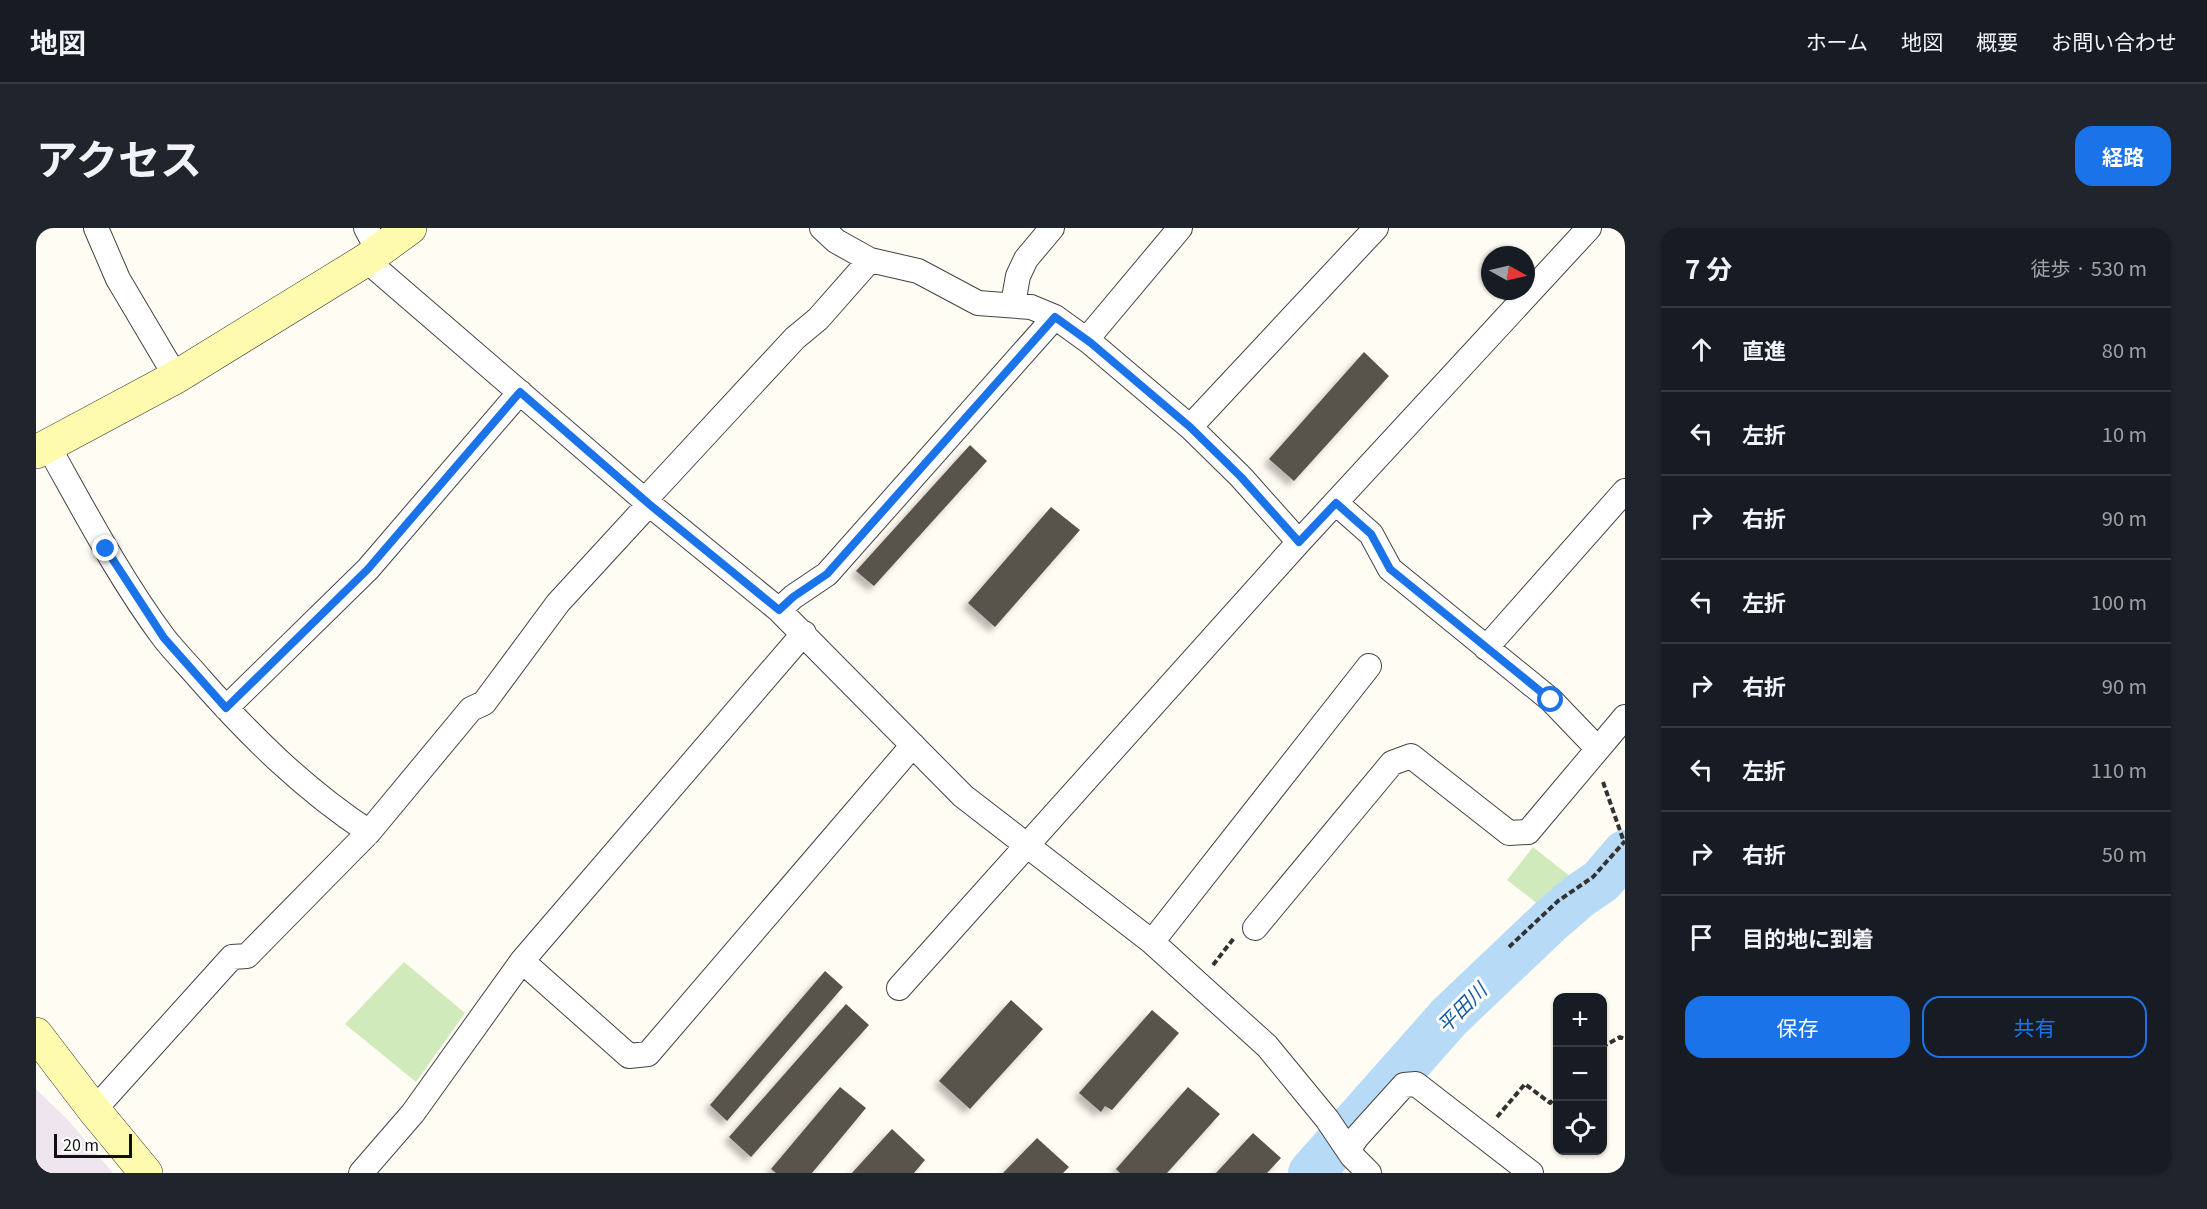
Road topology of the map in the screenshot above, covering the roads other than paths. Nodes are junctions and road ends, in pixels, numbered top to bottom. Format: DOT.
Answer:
graph roads {
  1 [pos="96,228"];
  2 [pos="410,228"];
  3 [pos="822,228"];
  4 [pos="1052,228"];
  5 [pos="1180,228"];
  6 [pos="1376,228"];
  7 [pos="1589,228"];
  8 [pos="370,247"];
  9 [pos="870,260"];
  10 [pos="1013,304"];
  11 [pos="1055,317"];
  12 [pos="1087,339"];
  13 [pos="176,377"];
  14 [pos="520,392"];
  15 [pos="1190,427"];
  16 [pos="42,449"];
  17 [pos="1625,491"];
  18 [pos="647,502"];
  19 [pos="1336,503"];
  20 [pos="1299,542"];
  21 [pos="779,610"];
  22 [pos="804,633"];
  23 [pos="1486,648"];
  24 [pos="1369,666"];
  25 [pos="226,708"];
  26 [pos="1625,717"];
  27 [pos="913,745"];
  28 [pos="1593,753"];
  29 [pos="369,832"];
  30 [pos="1026,845"];
  31 [pos="1255,928"];
  32 [pos="1152,942"];
  33 [pos="522,961"];
  34 [pos="899,988"];
  35 [pos="36,1034"];
  36 [pos="94,1110"];
  37 [pos="1343,1142"];
  38 [pos="146,1173"];
  39 [pos="362,1173"];
  40 [pos="1369,1173"];
  41 [pos="1532,1173"];
  1 -- 13 [label="street"];
  2 -- 8 [label="street"];
  3 -- 9 [label="street"];
  4 -- 10 [label="street"];
  5 -- 12 [label="street"];
  6 -- 15 [label="street"];
  7 -- 19 [label="street"];
  8 -- 13 [label="street"];
  8 -- 14 [label="street"];
  9 -- 10 [label="street"];
  9 -- 18 [label="street"];
  10 -- 11 [label="street"];
  11 -- 12 [label="street"];
  11 -- 21 [label="street"];
  12 -- 15 [label="street"];
  13 -- 16 [label="street"];
  14 -- 18 [label="street"];
  14 -- 25 [label="street"];
  15 -- 20 [label="street"];
  16 -- 25 [label="street"];
  17 -- 23 [label="street"];
  18 -- 21 [label="street"];
  18 -- 29 [label="street"];
  19 -- 20 [label="street"];
  19 -- 23 [label="street"];
  20 -- 30 [label="street"];
  21 -- 22 [label="street"];
  22 -- 27 [label="street"];
  22 -- 33 [label="street"];
  23 -- 28 [label="street"];
  24 -- 32 [label="street"];
  25 -- 29 [label="street"];
  26 -- 28 [label="street"];
  27 -- 30 [label="street"];
  27 -- 33 [label="street"];
  28 -- 31 [label="street"];
  29 -- 36 [label="street"];
  30 -- 32 [label="street"];
  30 -- 34 [label="street"];
  32 -- 37 [label="street"];
  33 -- 39 [label="street"];
  35 -- 36 [label="street"];
  36 -- 38 [label="street"];
  37 -- 40 [label="street"];
  37 -- 41 [label="street"];
}
